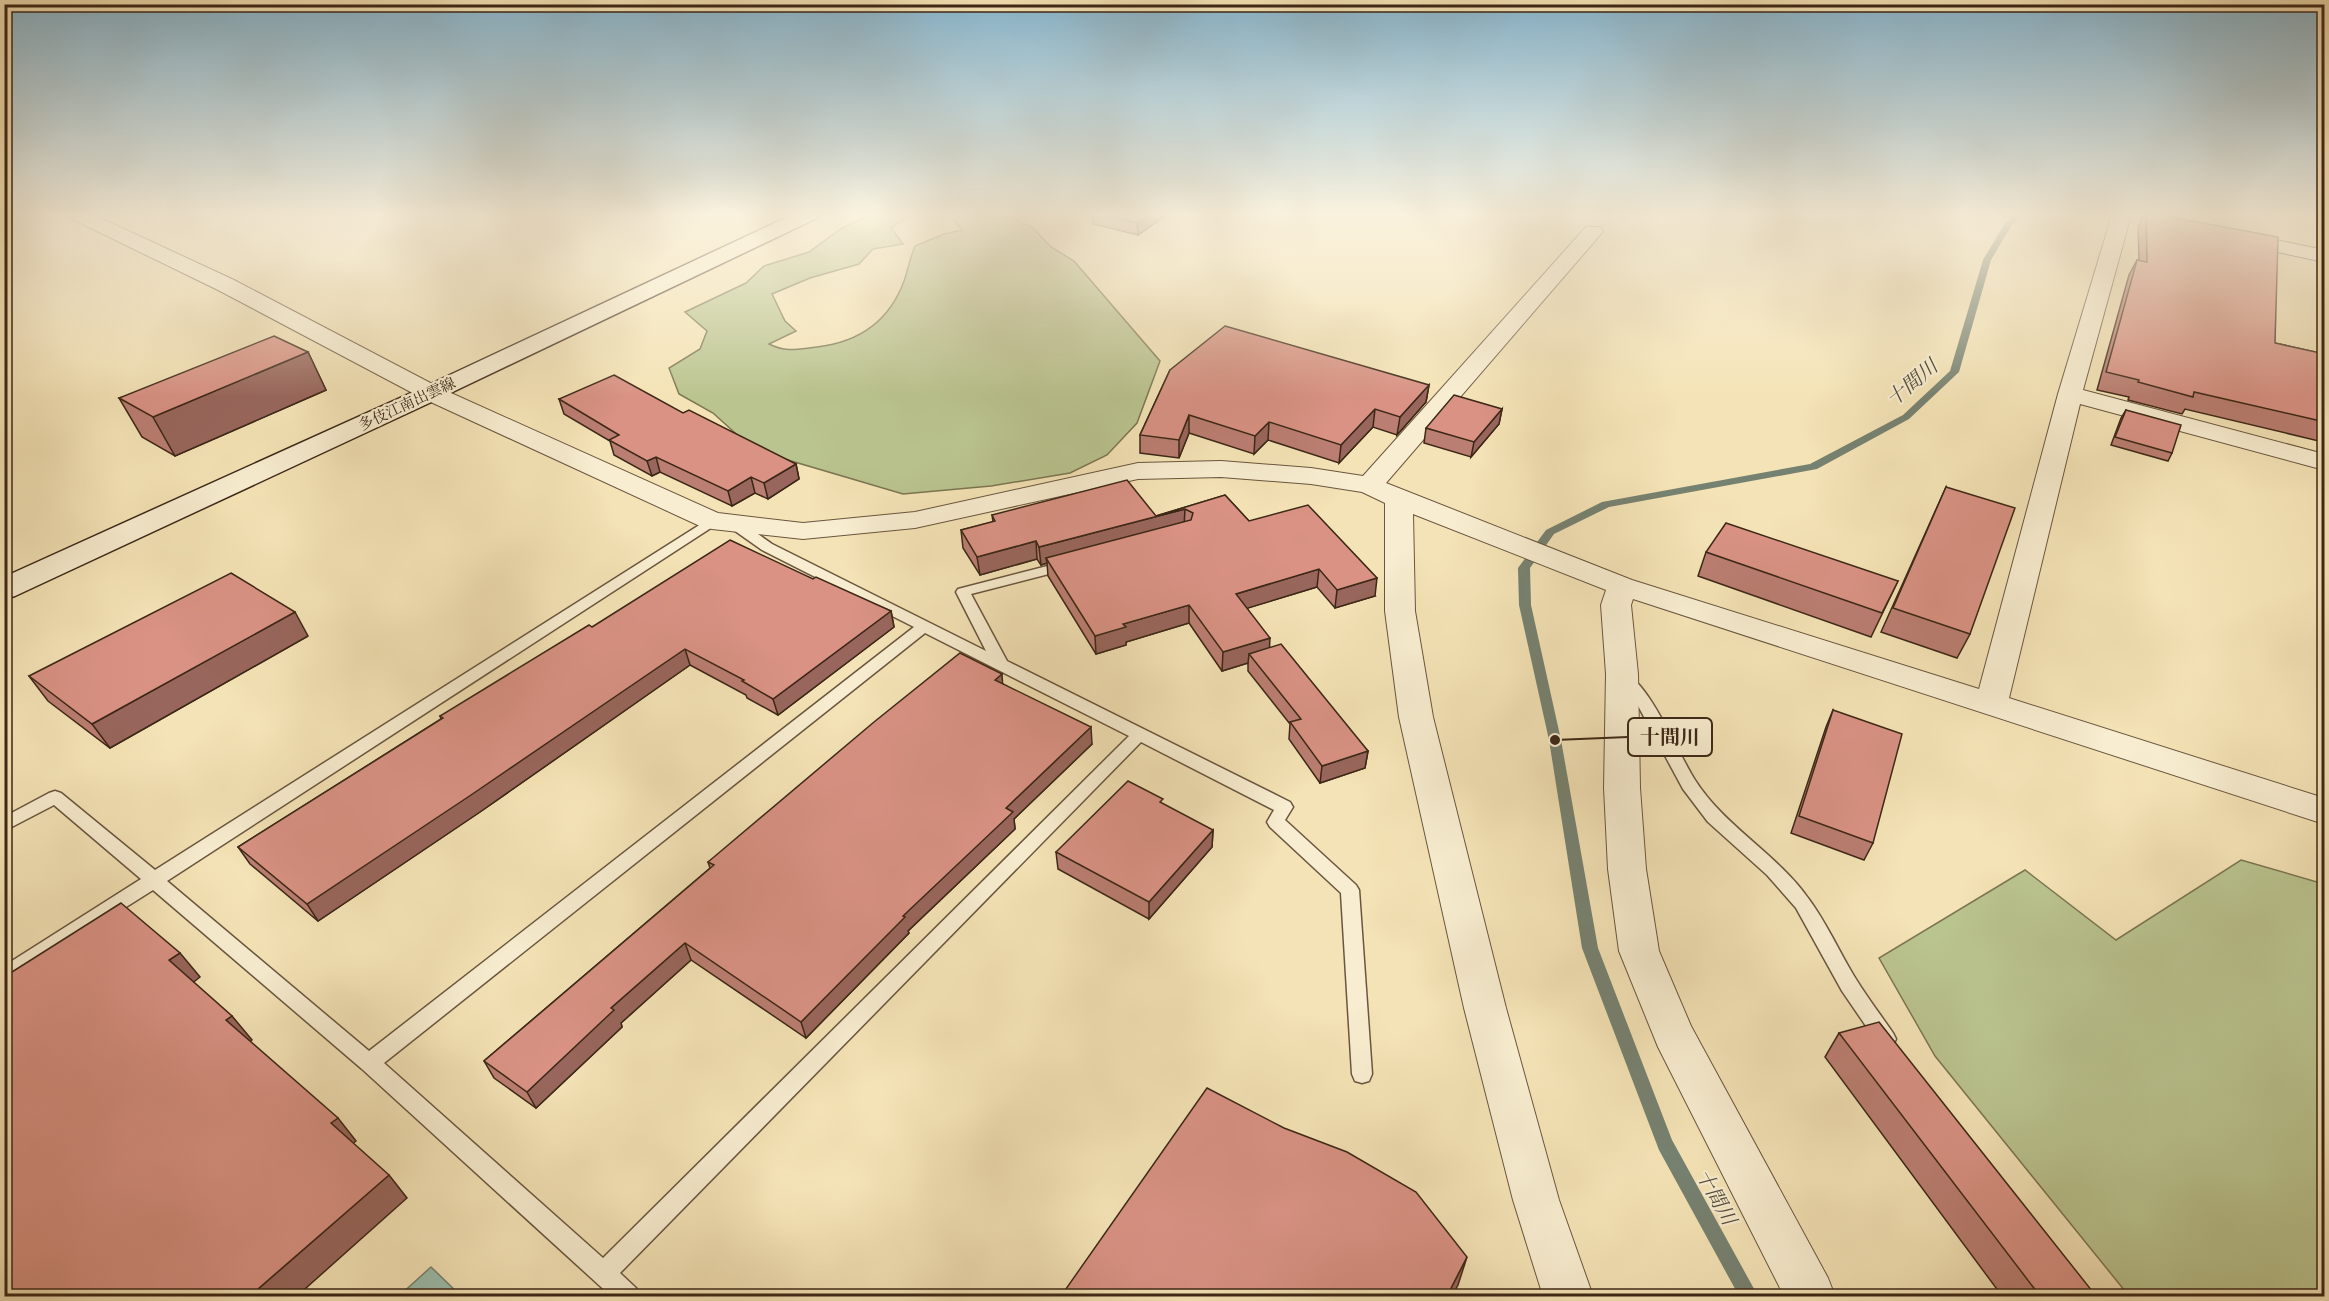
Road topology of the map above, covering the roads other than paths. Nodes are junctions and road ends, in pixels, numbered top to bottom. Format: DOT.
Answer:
graph roads {
  1 [pos="206,276"];
  2 [pos="679,276"];
  3 [pos="1557,276"];
  4 [pos="2109,276"];
  5 [pos="430,393"];
  6 [pos="2070,394"];
  7 [pos="2325,462"];
  8 [pos="1384,492"];
  9 [pos="723,522"];
  10 [pos="1085,560"];
  11 [pos="1622,586"];
  12 [pos="4,590"];
  13 [pos="924,626"];
  14 [pos="1001,665"];
  15 [pos="1622,674"];
  16 [pos="1991,705"];
  17 [pos="1140,734"];
  18 [pos="2325,811"];
  19 [pos="4,825"];
  20 [pos="154,880"];
  21 [pos="4,976"];
  22 [pos="1899,1057"];
  23 [pos="369,1063"];
  24 [pos="1362,1074"];
  25 [pos="603,1274"];
  26 [pos="628,1296"];
  27 [pos="1568,1296"];
  28 [pos="1810,1296"];
  1 -- 5 [label="street"];
  2 -- 5 [label="main road, 多伎江南出雲線"];
  3 -- 8 [label="street"];
  4 -- 6 [label="street"];
  5 -- 9 [label="street"];
  5 -- 12 [label="main road, 多伎江南出雲線"];
  6 -- 7 [label="street"];
  6 -- 16 [label="street"];
  8 -- 9 [label="street"];
  8 -- 11 [label="street"];
  8 -- 27 [label="street"];
  9 -- 13 [label="lane"];
  9 -- 20 [label="lane"];
  10 -- 14 [label="lane"];
  11 -- 15 [label="street"];
  11 -- 16 [label="street"];
  13 -- 14 [label="lane"];
  13 -- 23 [label="lane"];
  14 -- 17 [label="lane"];
  15 -- 22 [label="lane"];
  15 -- 28 [label="street"];
  16 -- 18 [label="street"];
  17 -- 24 [label="lane"];
  17 -- 25 [label="lane"];
  19 -- 20 [label="lane"];
  20 -- 21 [label="lane"];
  20 -- 23 [label="lane"];
  23 -- 25 [label="lane"];
  25 -- 26 [label="lane"];
}
